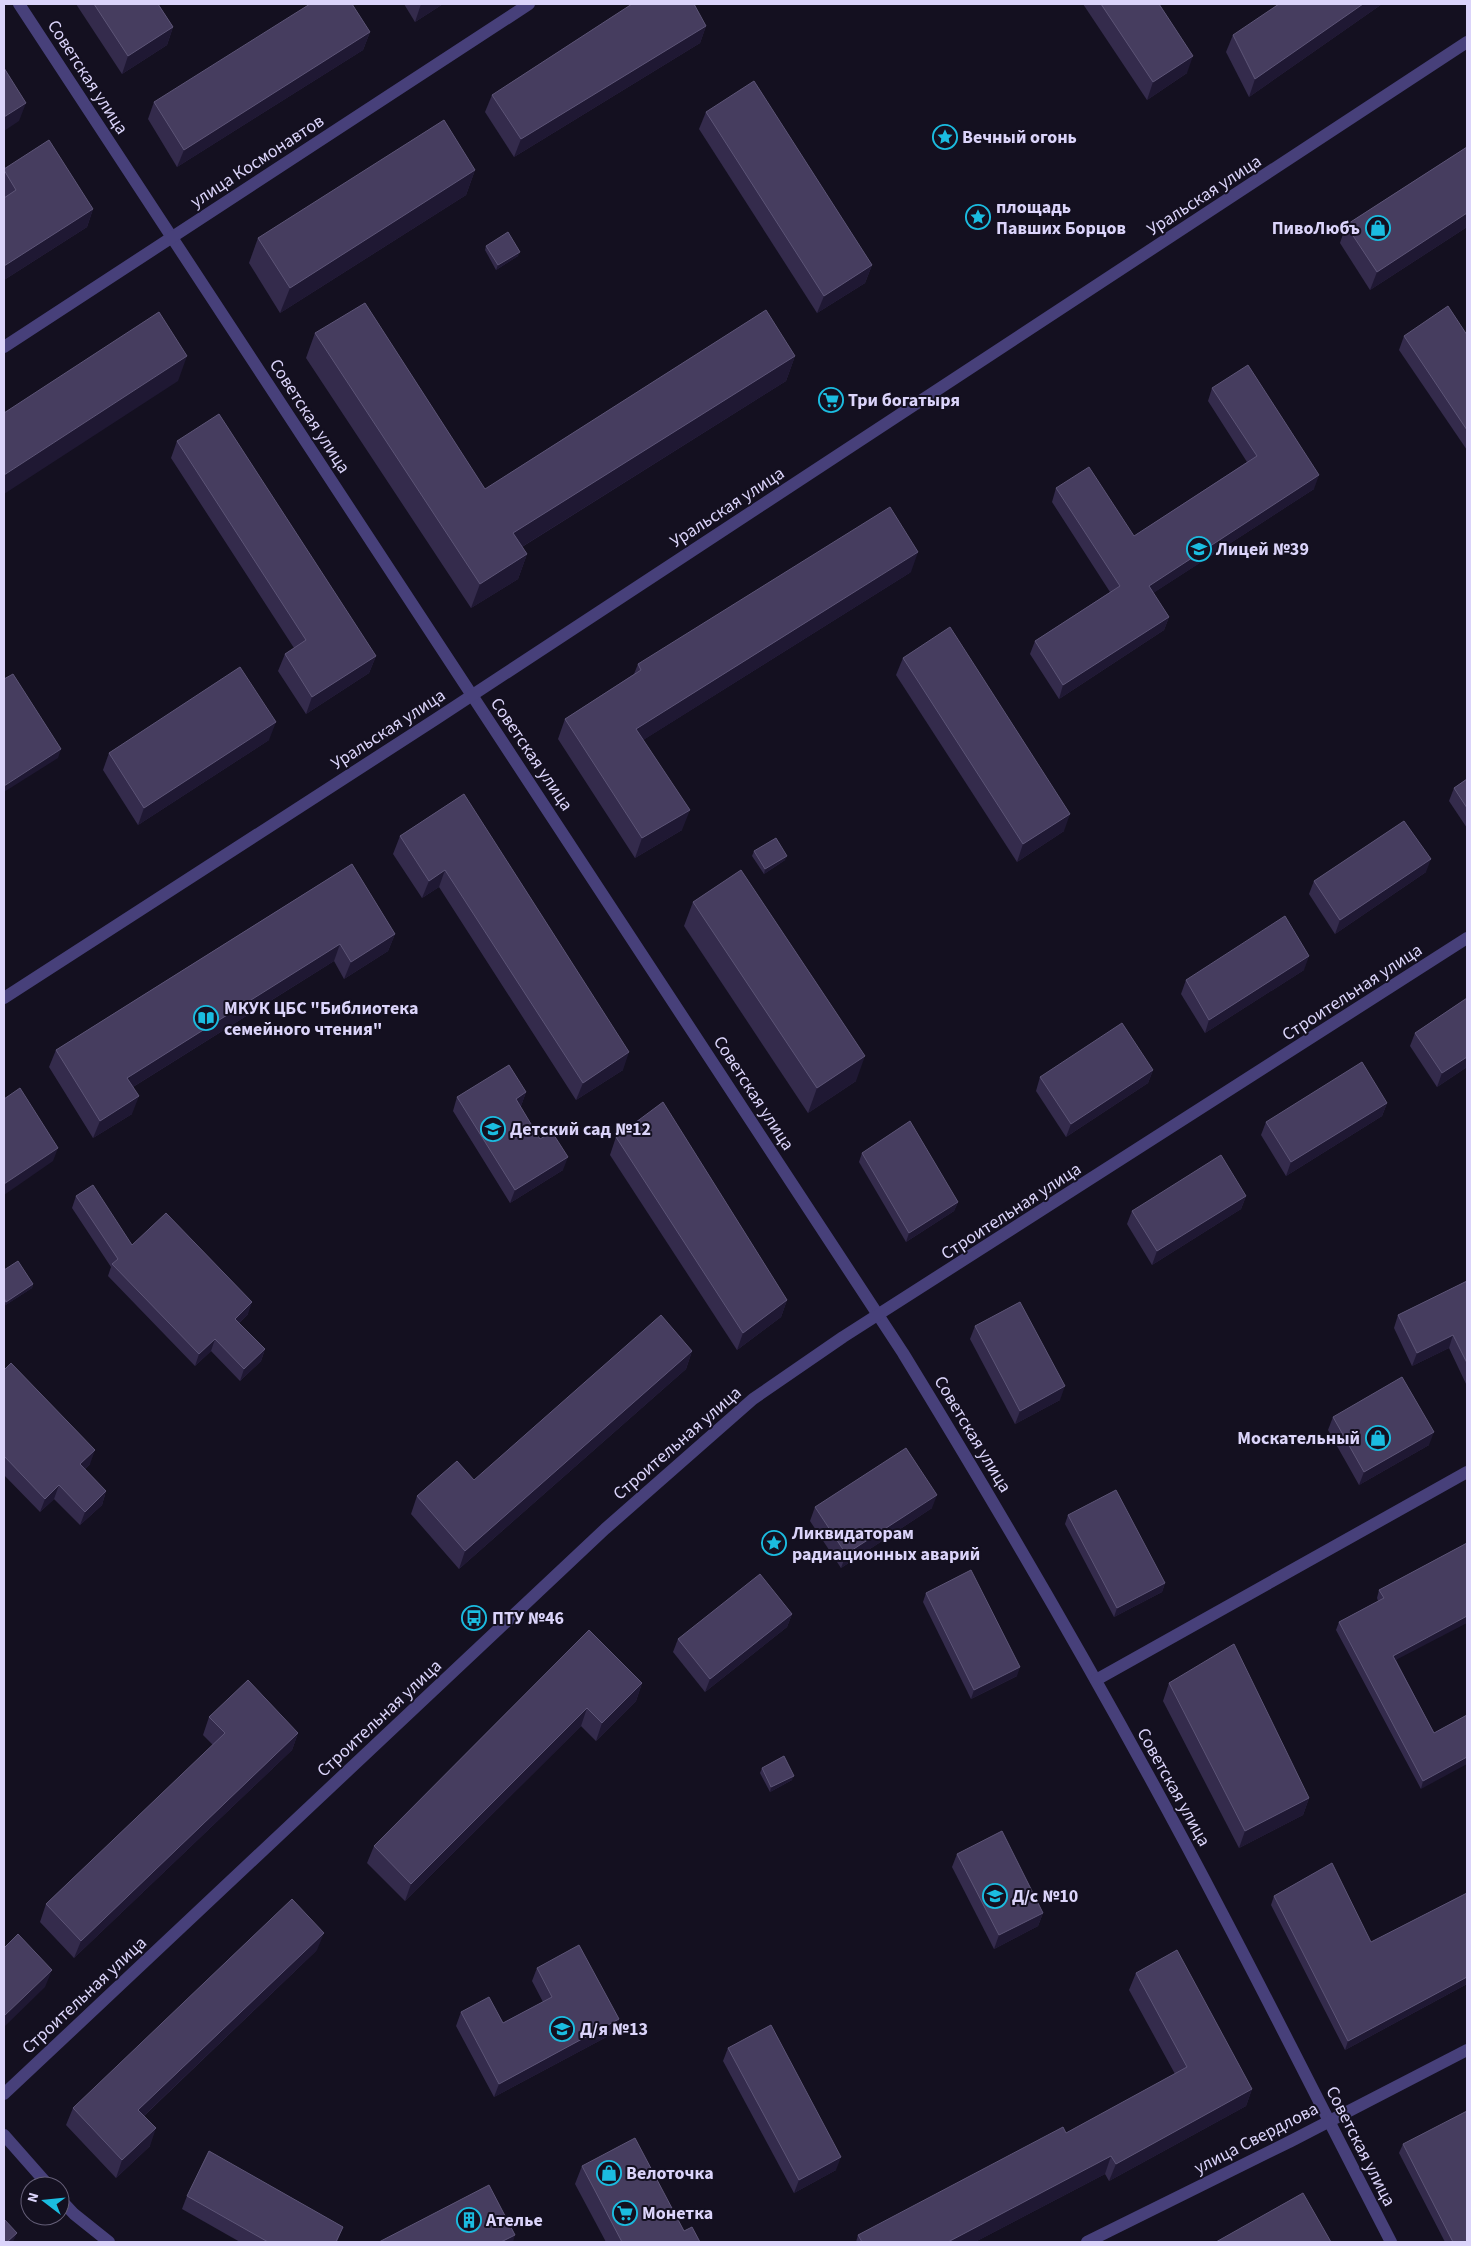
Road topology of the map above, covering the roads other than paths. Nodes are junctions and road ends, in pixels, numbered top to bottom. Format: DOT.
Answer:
graph roads {
  1 [pos="19,4"];
  2 [pos="529,4"];
  3 [pos="1467,42"];
  4 [pos="173,238"];
  5 [pos="4,347"];
  6 [pos="471,695"];
  7 [pos="1467,938"];
  8 [pos="4,998"];
  9 [pos="879,1314"];
  10 [pos="1467,1472"];
  11 [pos="1096,1680"];
  12 [pos="1467,2050"];
  13 [pos="4,2094"];
  14 [pos="1329,2121"];
  15 [pos="4,2136"];
  16 [pos="40,2176"];
  17 [pos="70,2210"];
  18 [pos="109,2242"];
  19 [pos="1087,2242"];
  20 [pos="1391,2242"];
  1 -- 4 [label="street, Советская улица"];
  2 -- 4 [label="street, улица Космонавтов"];
  3 -- 6 [label="street, Уральская улица"];
  4 -- 5 [label="street, улица Космонавтов"];
  4 -- 6 [label="street, Советская улица"];
  6 -- 8 [label="street, Уральская улица"];
  6 -- 9 [label="street, Советская улица"];
  7 -- 9 [label="street, Строительная улица"];
  9 -- 11 [label="street, Советская улица"];
  9 -- 13 [label="street, Строительная улица"];
  10 -- 11 [label="street"];
  11 -- 14 [label="street, Советская улица"];
  12 -- 14 [label="street, улица Свердлова"];
  14 -- 19 [label="street, улица Свердлова"];
  14 -- 20 [label="street, Советская улица"];
  15 -- 16 [label="street"];
  17 -- 18 [label="street"];
}
